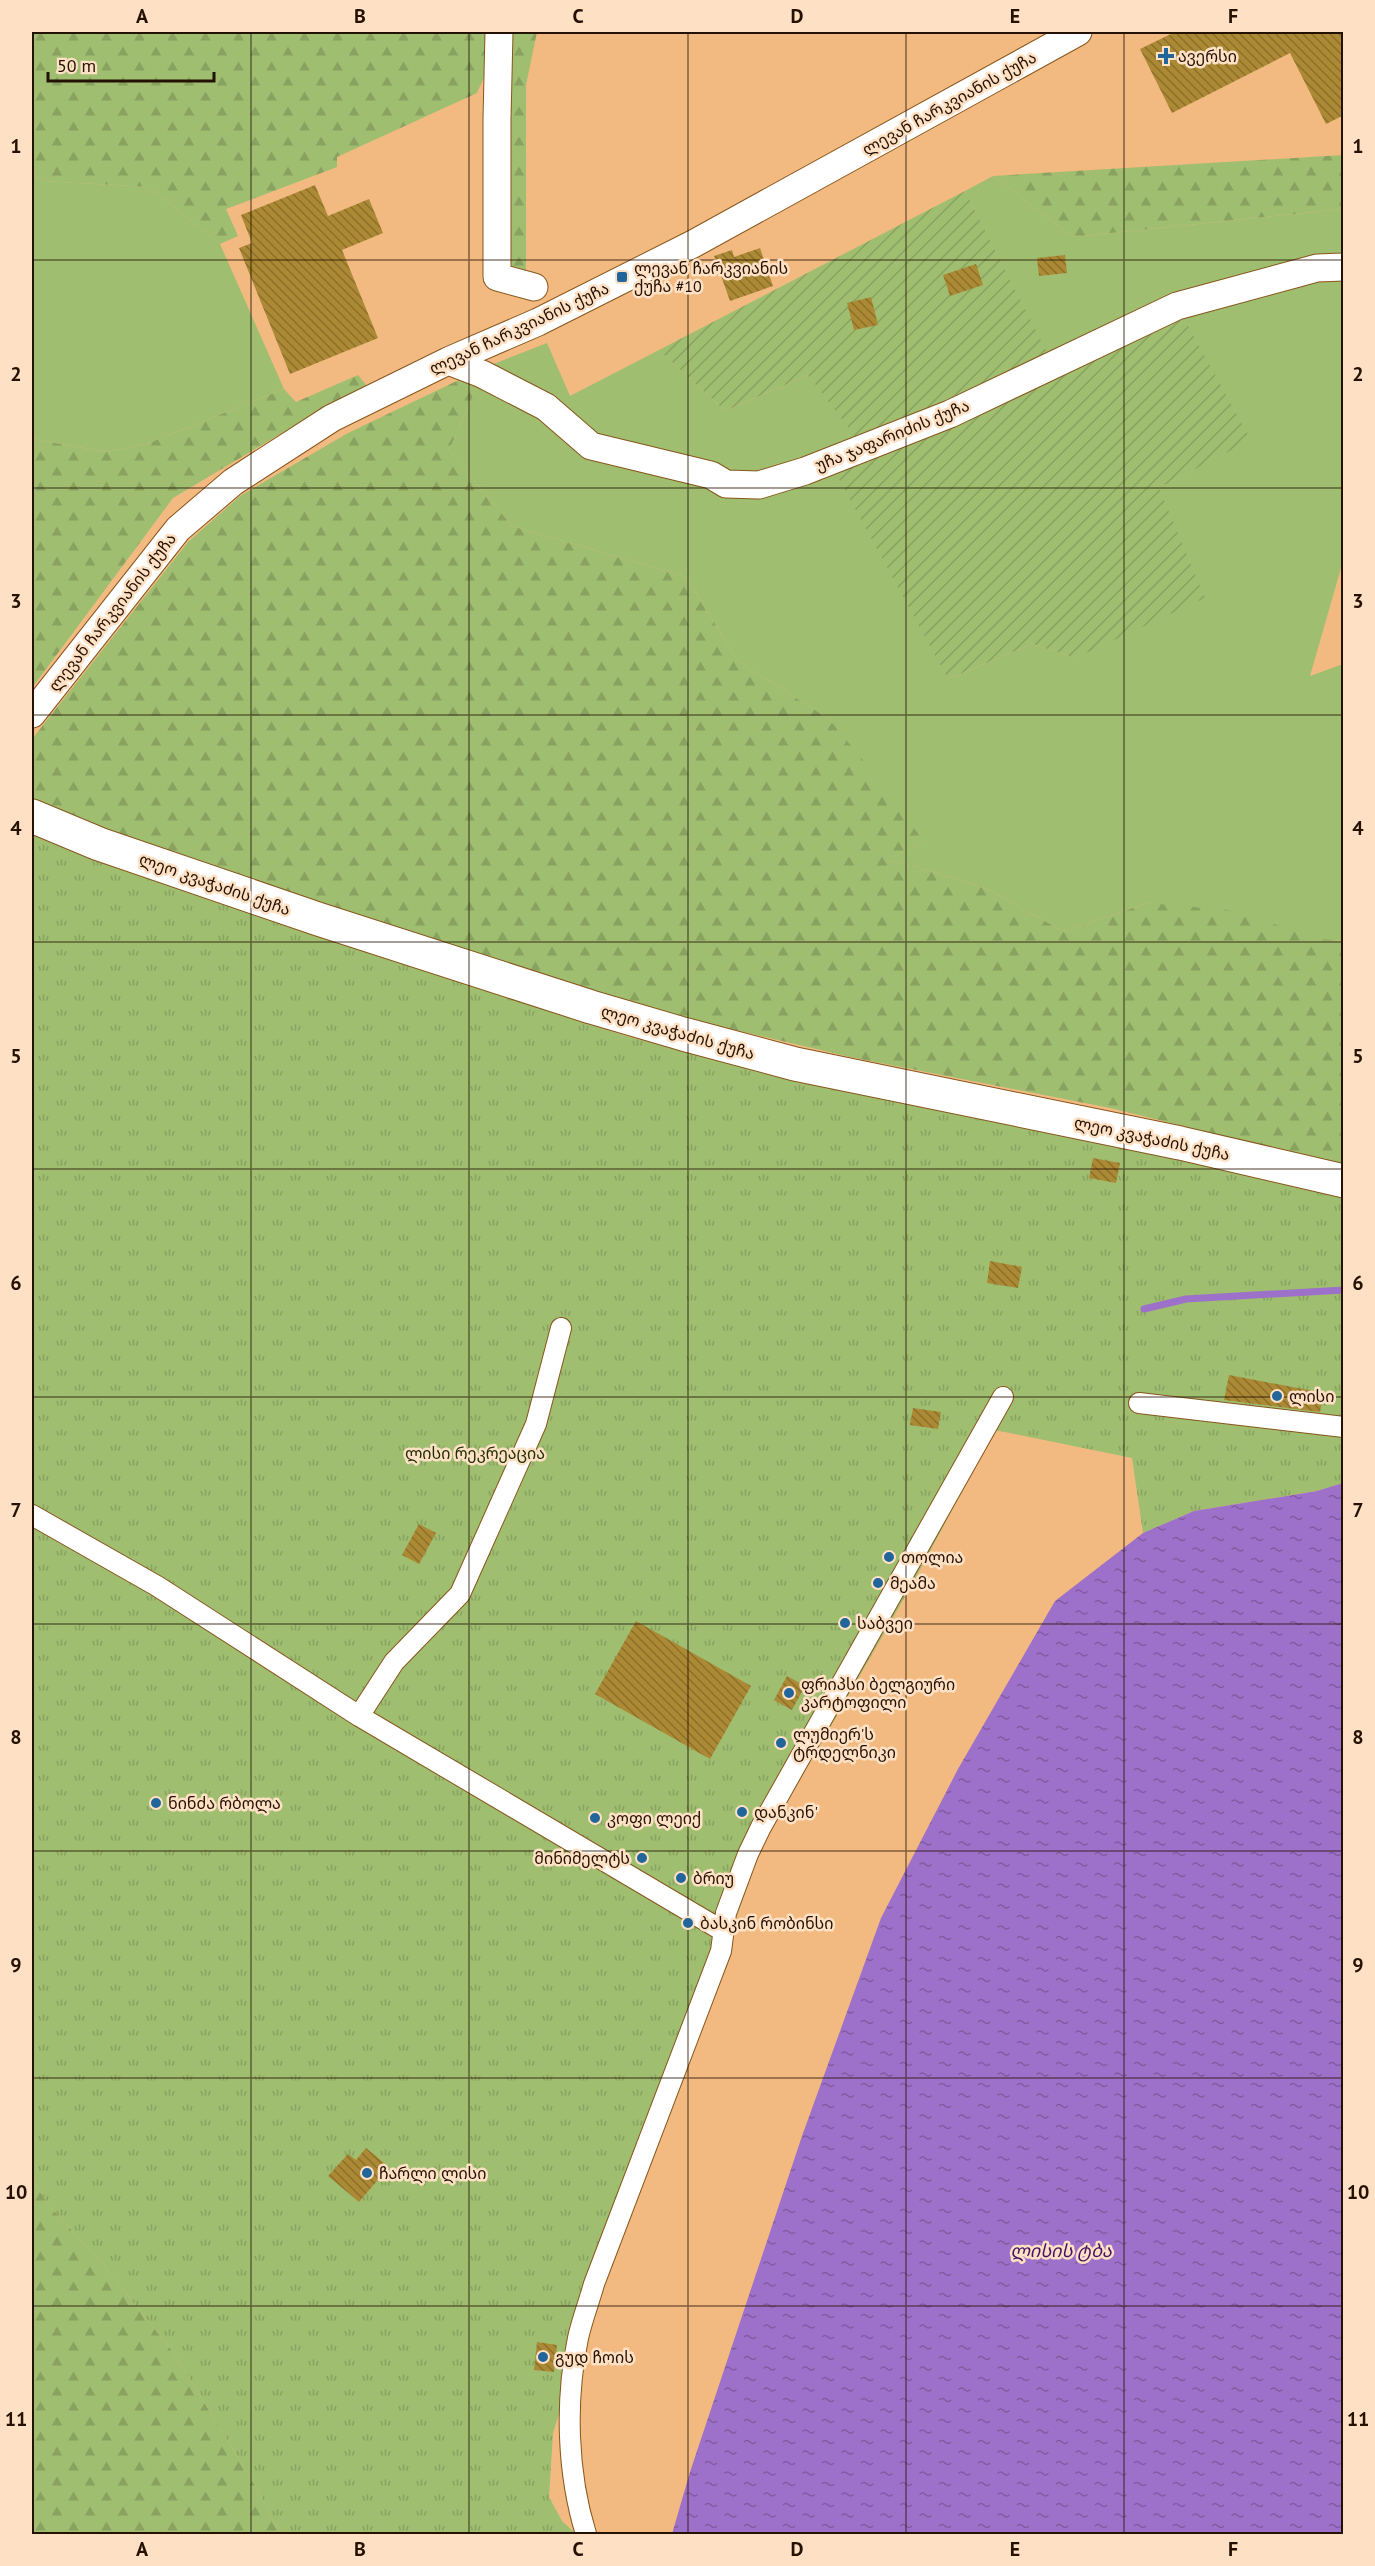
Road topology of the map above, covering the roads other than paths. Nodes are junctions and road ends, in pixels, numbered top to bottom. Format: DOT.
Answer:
graph roads {
  1 [pos="500,32"];
  2 [pos="1078,32"];
  3 [pos="1344,267"];
  4 [pos="534,287"];
  5 [pos="448,360"];
  6 [pos="32,714"];
  7 [pos="32,816"];
  8 [pos="1344,1181"];
  9 [pos="561,1328"];
  10 [pos="1003,1397"];
  11 [pos="1139,1403"];
  12 [pos="1344,1427"];
  13 [pos="32,1515"];
  14 [pos="359,1716"];
  15 [pos="723,1931"];
  16 [pos="586,2535"];
  1 -- 4 [label="street"];
  2 -- 5 [label="street, ლევან ჩარკვიანის ქუჩა"];
  3 -- 5 [label="street, უჩა ჯაფარიძის ქუჩა"];
  5 -- 6 [label="street, ლევან ჩარკვიანის ქუჩა"];
  7 -- 8 [label="main road, ლეო კვაჭაძის ქუჩა"];
  9 -- 14 [label="street"];
  10 -- 15 [label="street"];
  11 -- 12 [label="street"];
  13 -- 14 [label="street"];
  14 -- 15 [label="street"];
  15 -- 16 [label="street"];
}
